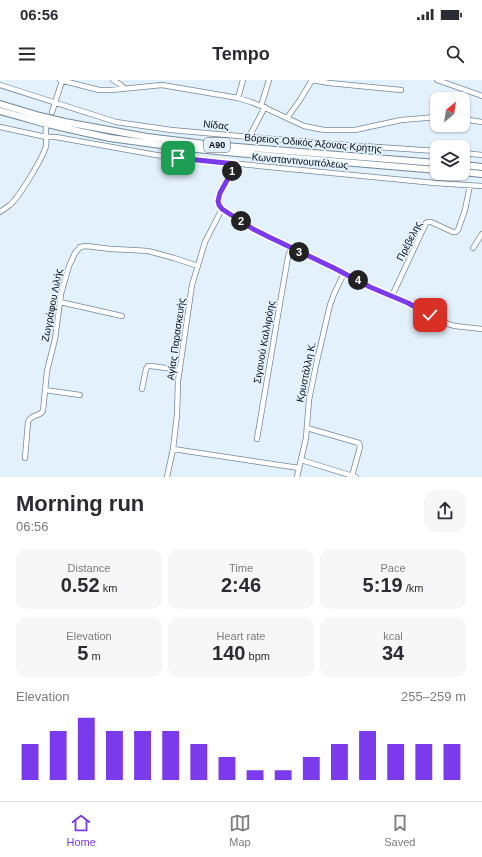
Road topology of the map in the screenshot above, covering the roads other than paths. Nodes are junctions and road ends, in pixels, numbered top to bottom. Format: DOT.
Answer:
graph roads {
  1 [pos="61,80"];
  2 [pos="113,80"];
  3 [pos="169,80"];
  4 [pos="243,80"];
  5 [pos="269,80"];
  6 [pos="312,80"];
  7 [pos="437,80"];
  8 [pos="0,85"];
  9 [pos="167,85"];
  10 [pos="125,89"];
  11 [pos="401,90"];
  12 [pos="482,96"];
  13 [pos="238,98"];
  14 [pos="55,103"];
  15 [pos="0,104"];
  16 [pos="263,107"];
  17 [pos="0,111"];
  18 [pos="52,112"];
  19 [pos="287,118"];
  20 [pos="430,118"];
  21 [pos="470,120"];
  22 [pos="482,122"];
  23 [pos="0,127"];
  24 [pos="46,127"];
  25 [pos="46,137"];
  26 [pos="248,137"];
  27 [pos="430,151"];
  28 [pos="470,154"];
  29 [pos="482,155"];
  30 [pos="430,162"];
  31 [pos="236,164"];
  32 [pos="470,166"];
  33 [pos="482,167"];
  34 [pos="430,169"];
  35 [pos="470,173"];
  36 [pos="482,174"];
  37 [pos="470,185"];
  38 [pos="482,186"];
  39 [pos="222,209"];
  40 [pos="0,212"];
  41 [pos="482,234"];
  42 [pos="291,248"];
  43 [pos="473,248"];
  44 [pos="198,266"];
  45 [pos="344,273"];
  46 [pos="392,296"];
  47 [pos="60,302"];
  48 [pos="122,316"];
  49 [pos="482,330"];
  50 [pos="180,370"];
  51 [pos="142,389"];
  52 [pos="45,390"];
  53 [pos="80,395"];
  54 [pos="307,428"];
  55 [pos="257,439"];
  56 [pos="173,449"];
  57 [pos="25,458"];
  58 [pos="301,460"];
  59 [pos="299,468"];
  60 [pos="354,476"];
  61 [pos="167,477"];
  62 [pos="297,477"];
  1 -- 10 [label="street"];
  1 -- 14 [label="street"];
  2 -- 10 [label="street"];
  3 -- 9 [label="street"];
  4 -- 13 [label="street"];
  5 -- 16 [label="street"];
  6 -- 11 [label="street"];
  6 -- 19 [label="street"];
  7 -- 12 [label="street"];
  8 -- 14 [label="street, Νίδας"];
  9 -- 10 [label="street"];
  9 -- 13 [label="street"];
  13 -- 16 [label="street"];
  14 -- 18 [label="street"];
  14 -- 26 [label="street, Νίδας"];
  15 -- 30 [label="highway, Βόρειος Οδικός Άξονας Κρήτης / Α90"];
  16 -- 19 [label="street"];
  16 -- 26 [label="street"];
  17 -- 34 [label="highway, Βόρειος Οδικός Άξονας Κρήτης / Α90"];
  19 -- 20 [label="street"];
  21 -- 22 [label="street"];
  23 -- 25 [label="street, Κωνσταντινουπόλεως"];
  24 -- 25 [label="street"];
  25 -- 31 [label="street, Κωνσταντινουπόλεως"];
  25 -- 40 [label="street"];
  26 -- 27 [label="street, Νίδας"];
  28 -- 29 [label="street"];
  31 -- 37 [label="street, Κωνσταντινουπόλεως"];
  31 -- 39 [label="street"];
  32 -- 33 [label="highway"];
  35 -- 36 [label="highway"];
  37 -- 38 [label="street, Κωνσταντινουπόλεως"];
  37 -- 46 [label="street, Πρέβελης"];
  39 -- 42 [label="street"];
  39 -- 44 [label="street, Αγίας Παρασκευής"];
  41 -- 43 [label="street"];
  42 -- 45 [label="street"];
  42 -- 55 [label="street, Σιγανού Καλλιρόης"];
  44 -- 47 [label="street, Ζωγράφου Λιλής"];
  44 -- 50 [label="street, Αγίας Παρασκευής"];
  45 -- 46 [label="street"];
  45 -- 54 [label="street, Κρυστάλλη Κ."];
  46 -- 49 [label="street"];
  47 -- 48 [label="street"];
  47 -- 52 [label="street, Ζωγράφου Λιλής"];
  50 -- 51 [label="street"];
  50 -- 56 [label="street, Αγίας Παρασκευής"];
  52 -- 53 [label="street"];
  52 -- 57 [label="street, Ζωγράφου Λιλής"];
  54 -- 58 [label="street, Κρυστάλλη Κ."];
  54 -- 60 [label="street"];
  56 -- 59 [label="street"];
  56 -- 61 [label="street, Αγίας Παρασκευής"];
  58 -- 59 [label="street, Κρυστάλλη Κ."];
  58 -- 60 [label="street"];
  59 -- 62 [label="street, Κρυστάλλη Κ."];
}
